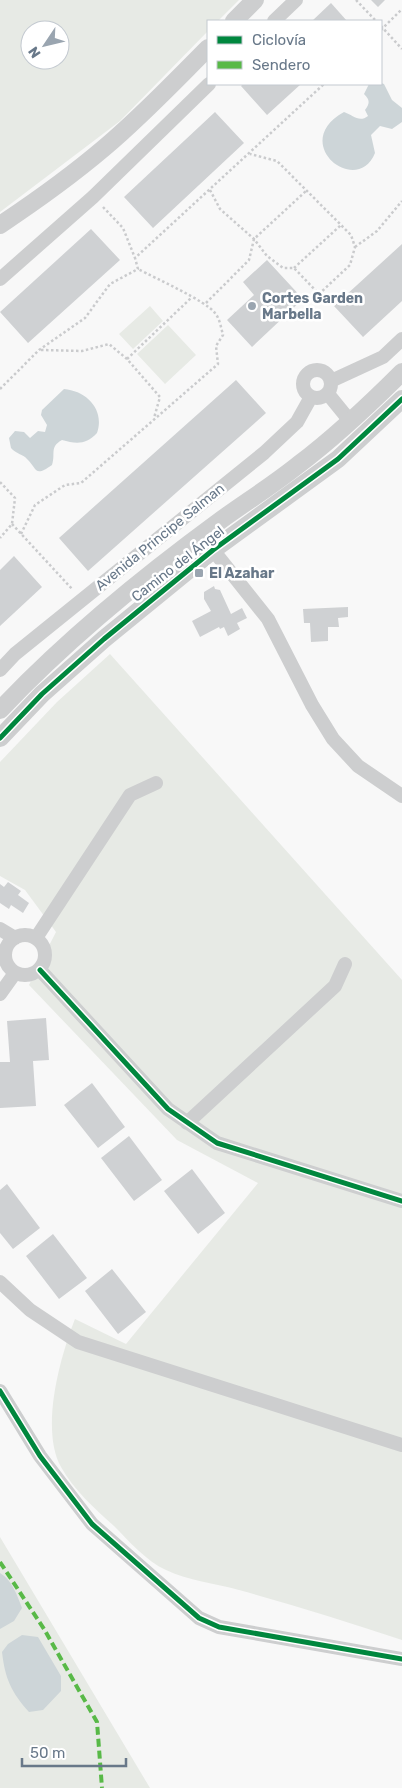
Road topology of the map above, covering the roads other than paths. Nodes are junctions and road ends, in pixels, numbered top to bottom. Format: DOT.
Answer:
graph roads {
  1 [pos="255,0"];
  2 [pos="296,0"];
  3 [pos="235,20"];
  4 [pos="275,20"];
  5 [pos="207,49"];
  6 [pos="208,85"];
  7 [pos="0,225"];
  8 [pos="0,279"];
  9 [pos="402,339"];
  10 [pos="402,372"];
  11 [pos="329,387"];
  12 [pos="310,397"];
  13 [pos="402,399"];
  14 [pos="350,421"];
  15 [pos="213,550"];
  16 [pos="0,670"];
  17 [pos="0,710"];
  18 [pos="0,738"];
  19 [pos="156,783"];
  20 [pos="402,796"];
  21 [pos="0,929"];
  22 [pos="14,938"];
  23 [pos="36,938"];
  24 [pos="3,950"];
  25 [pos="345,964"];
  26 [pos="40,970"];
  27 [pos="15,972"];
  28 [pos="0,994"];
  29 [pos="187,1124"];
  30 [pos="402,1201"];
  31 [pos="0,1282"];
  32 [pos="0,1391"];
  33 [pos="402,1445"];
  34 [pos="402,1659"];
  1 -- 3 [label="street"];
  2 -- 4 [label="street"];
  5 -- 7 [label="street"];
  6 -- 8 [label="street"];
  9 -- 11 [label="street"];
  10 -- 14 [label="street, Camino del Ángel"];
  11 -- 12 [label="street"];
  11 -- 12 [label="street"];
  11 -- 14 [label="street"];
  12 -- 16 [label="street, Avenida Principe Salman"];
  13 -- 15 [label="street, Camino del Ángel"];
  14 -- 17 [label="street, Camino del Ángel"];
  15 -- 18 [label="street, Camino del Ángel"];
  15 -- 20 [label="street"];
  19 -- 23 [label="street"];
  21 -- 22 [label="street"];
  22 -- 23 [label="street"];
  22 -- 24 [label="street"];
  23 -- 26 [label="street"];
  24 -- 27 [label="street"];
  25 -- 29 [label="street"];
  26 -- 27 [label="street"];
  26 -- 29 [label="street"];
  27 -- 28 [label="street"];
  29 -- 30 [label="street"];
  31 -- 33 [label="street"];
  32 -- 34 [label="street"];
}
